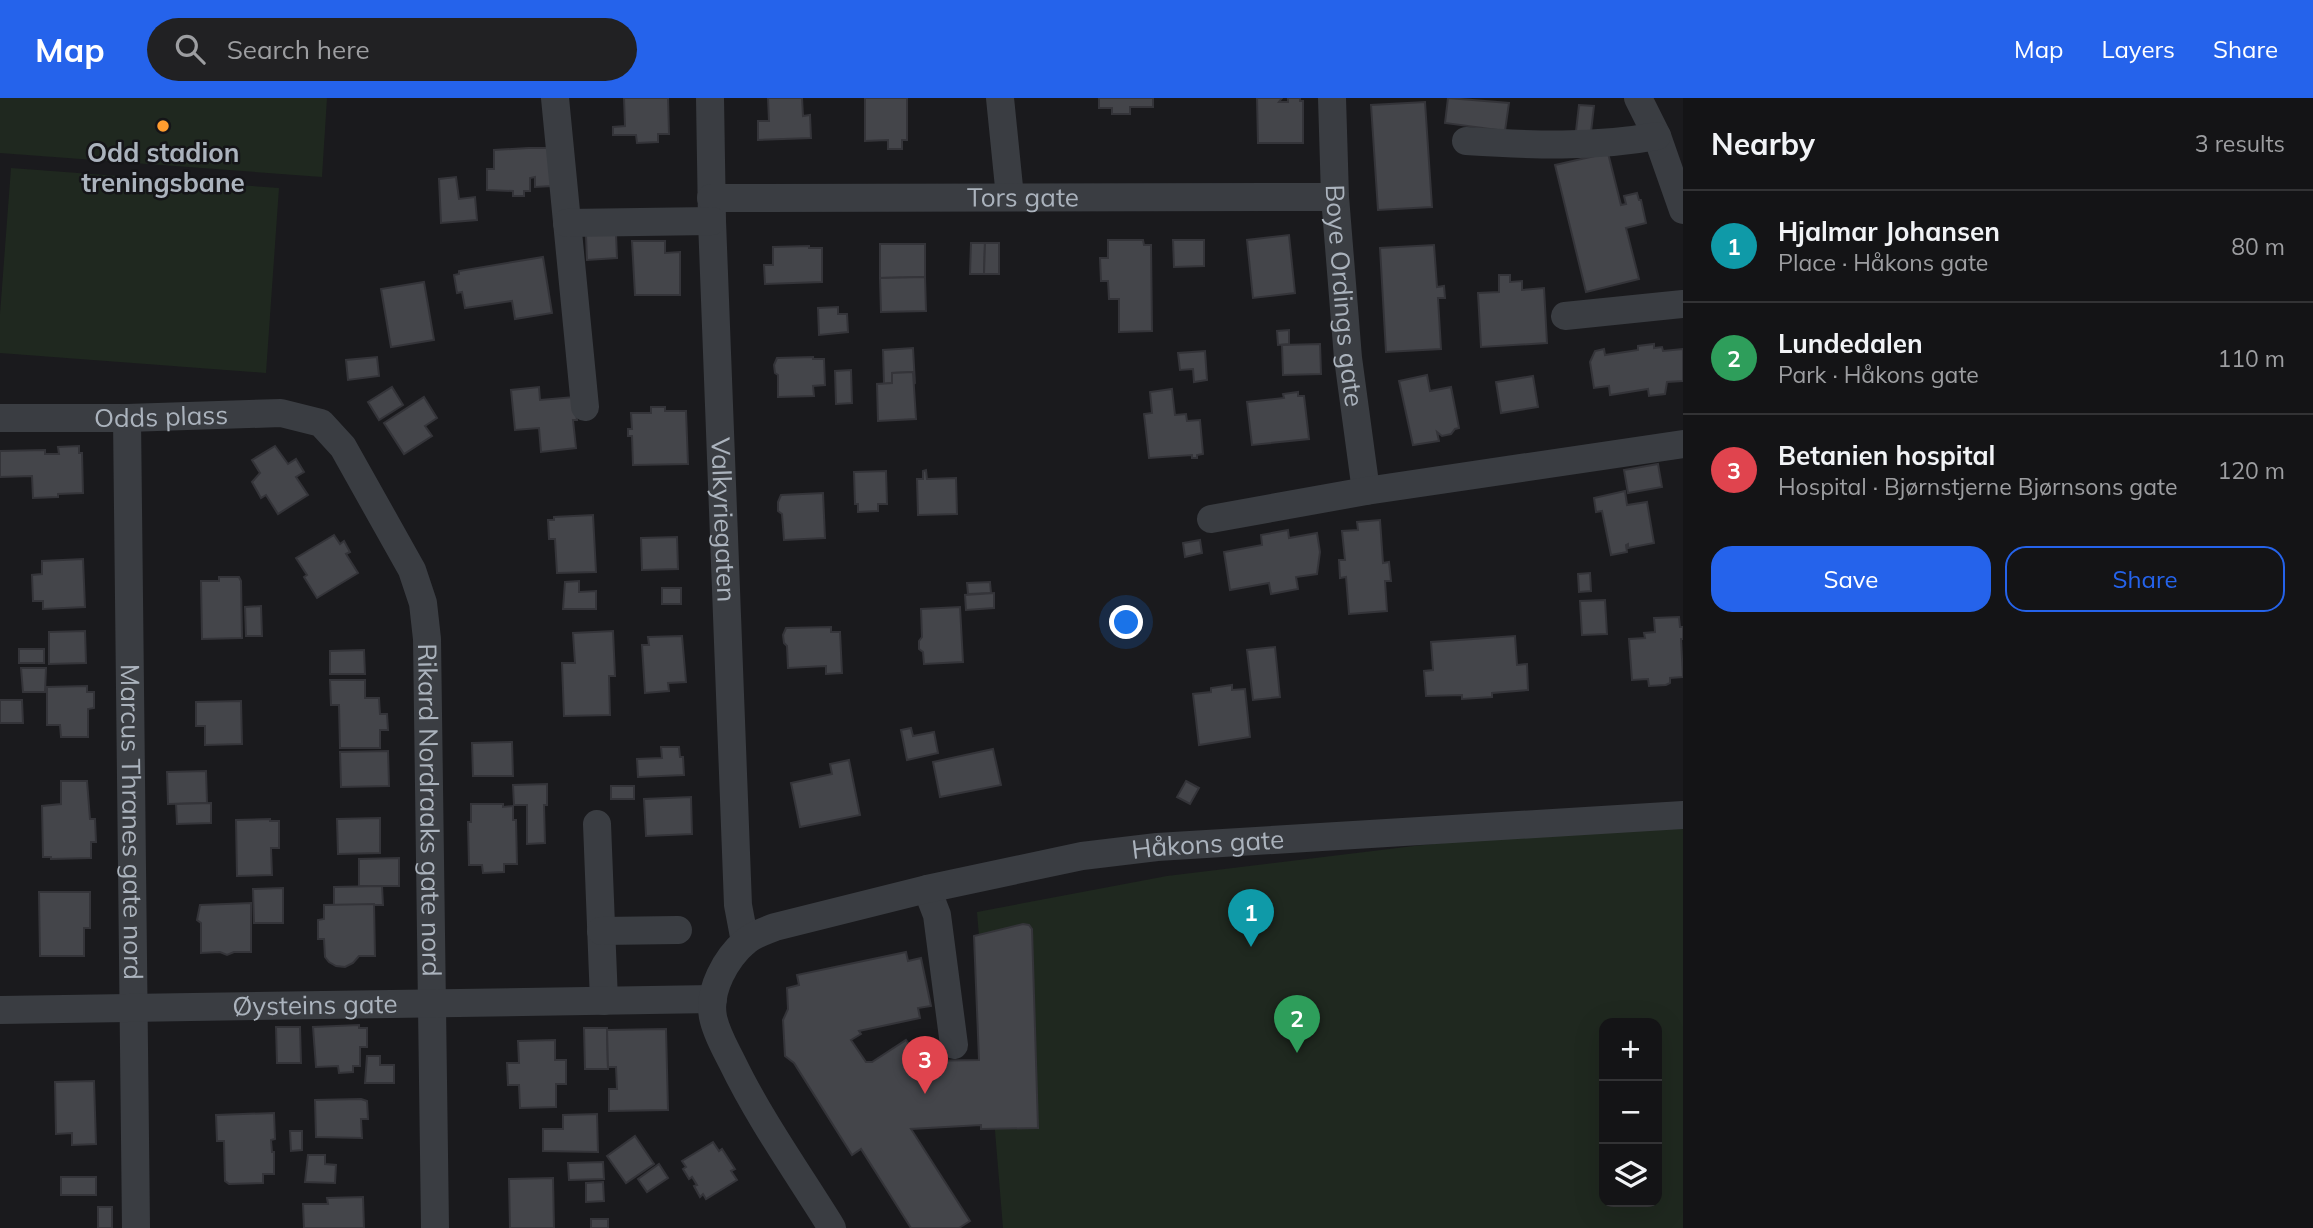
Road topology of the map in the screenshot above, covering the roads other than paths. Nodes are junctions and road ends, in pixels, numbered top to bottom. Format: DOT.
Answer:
graph roads {
  1 [pos="555,98"];
  2 [pos="709,98"];
  3 [pos="1000,98"];
  4 [pos="1332,98"];
  5 [pos="1638,98"];
  6 [pos="1657,136"];
  7 [pos="1466,141"];
  8 [pos="1010,197"];
  9 [pos="1335,197"];
  10 [pos="711,209"];
  11 [pos="1683,210"];
  12 [pos="567,223"];
  13 [pos="1683,304"];
  14 [pos="1565,316"];
  15 [pos="585,407"];
  16 [pos="0,418"];
  17 [pos="127,418"];
  18 [pos="321,423"];
  19 [pos="1683,444"];
  20 [pos="1366,491"];
  21 [pos="1210,519"];
  22 [pos="1683,815"];
  23 [pos="597,824"];
  24 [pos="927,889"];
  25 [pos="601,930"];
  26 [pos="678,930"];
  27 [pos="745,942"];
  28 [pos="713,999"];
  29 [pos="604,1001"];
  30 [pos="433,1003"];
  31 [pos="0,1010"];
  32 [pos="134,1010"];
  33 [pos="954,1045"];
  34 [pos="136,1228"];
  35 [pos="435,1228"];
  36 [pos="832,1228"];
  1 -- 12 [label="street"];
  2 -- 10 [label="street, Valkyriegaten"];
  3 -- 8 [label="street"];
  4 -- 9 [label="street, Boye Ordings gate"];
  5 -- 6 [label="street"];
  6 -- 7 [label="street"];
  6 -- 11 [label="street"];
  8 -- 9 [label="street, Tors gate"];
  8 -- 10 [label="street, Tors gate"];
  9 -- 20 [label="street, Boye Ordings gate"];
  10 -- 12 [label="street, Tors gate"];
  10 -- 27 [label="street, Valkyriegaten"];
  12 -- 15 [label="street"];
  13 -- 14 [label="street"];
  16 -- 17 [label="street, Odds plass"];
  17 -- 18 [label="street, Odds plass"];
  17 -- 32 [label="street, Marcus Thranes gate nord"];
  18 -- 30 [label="street, Rikard Nordraaks gate nord"];
  19 -- 20 [label="street"];
  20 -- 21 [label="street"];
  22 -- 24 [label="street, Håkons gate"];
  23 -- 25 [label="street"];
  24 -- 27 [label="street, Håkons gate"];
  24 -- 33 [label="street"];
  25 -- 26 [label="street"];
  25 -- 29 [label="street"];
  27 -- 28 [label="street"];
  28 -- 29 [label="street, Øysteins gate"];
  28 -- 36 [label="street"];
  29 -- 30 [label="street, Øysteins gate"];
  30 -- 32 [label="street, Øysteins gate"];
  30 -- 35 [label="street, Rikard Nordraaks gate nord"];
  31 -- 32 [label="street, Øysteins gate"];
  32 -- 34 [label="street, Marcus Thranes gate nord"];
}
